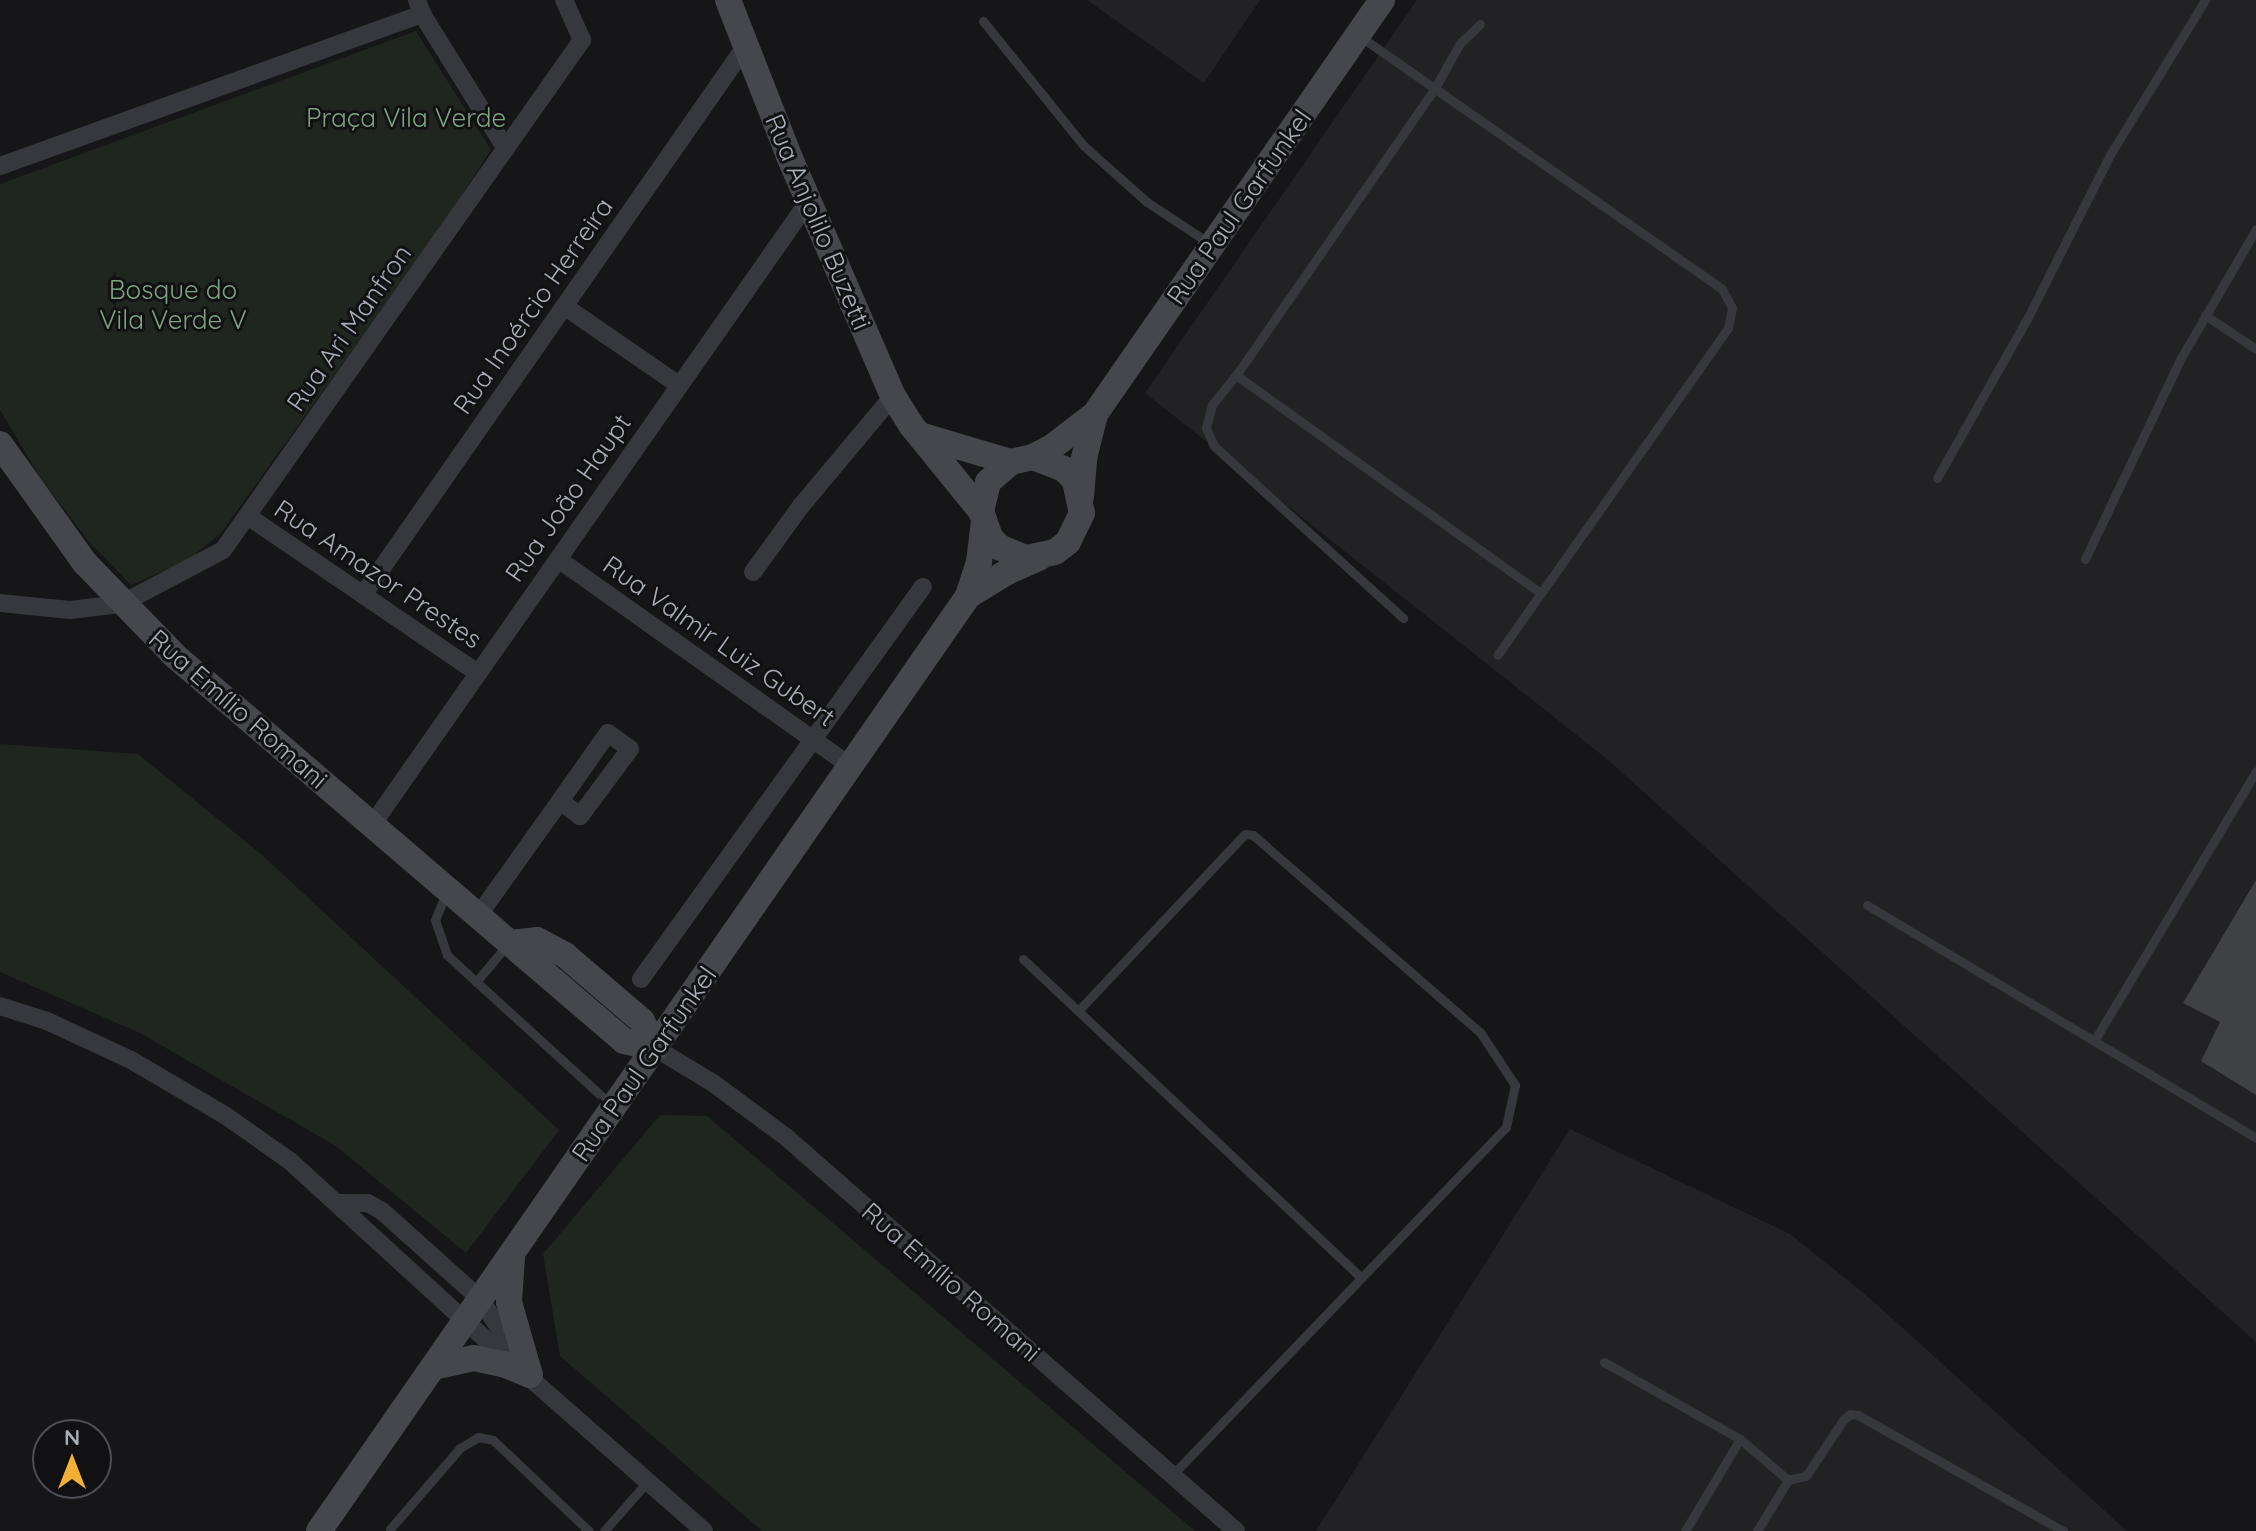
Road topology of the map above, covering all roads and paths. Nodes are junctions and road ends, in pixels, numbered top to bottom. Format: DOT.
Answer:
graph roads {
  1 [pos="564,0"];
  2 [pos="728,0"];
  3 [pos="1382,0"];
  4 [pos="2205,0"];
  5 [pos="420,7"];
  6 [pos="983,21"];
  7 [pos="1480,24"];
  8 [pos="1358,35"];
  9 [pos="745,47"];
  10 [pos="1435,88"];
  11 [pos="506,149"];
  12 [pos="0,166"];
  13 [pos="808,202"];
  14 [pos="2256,229"];
  15 [pos="1212,245"];
  16 [pos="564,306"];
  17 [pos="2205,315"];
  18 [pos="2256,349"];
  19 [pos="1236,375"];
  20 [pos="679,385"];
  21 [pos="893,396"];
  22 [pos="1095,414"];
  23 [pos="923,436"];
  24 [pos="0,444"];
  25 [pos="1022,460"];
  26 [pos="1937,478"];
  27 [pos="1081,496"];
  28 [pos="249,517"];
  29 [pos="982,518"];
  30 [pos="1040,557"];
  31 [pos="558,559"];
  32 [pos="2085,559"];
  33 [pos="753,572"];
  34 [pos="923,587"];
  35 [pos="1541,593"];
  36 [pos="363,595"];
  37 [pos="968,596"];
  38 [pos="0,603"];
  39 [pos="121,604"];
  40 [pos="1403,618"];
  41 [pos="1497,655"];
  42 [pos="478,673"];
  43 [pos="813,740"];
  44 [pos="850,766"];
  45 [pos="2256,771"];
  46 [pos="560,801"];
  47 [pos="372,825"];
  48 [pos="447,889"];
  49 [pos="1867,905"];
  50 [pos="478,916"];
  51 [pos="509,943"];
  52 [pos="1023,959"];
  53 [pos="641,979"];
  54 [pos="476,982"];
  55 [pos="0,1006"];
  56 [pos="1078,1011"];
  57 [pos="2094,1041"];
  58 [pos="655,1048"];
  59 [pos="613,1108"];
  60 [pos="2256,1138"];
  61 [pos="337,1203"];
  62 [pos="512,1253"];
  63 [pos="1361,1278"];
  64 [pos="480,1299"];
  65 [pos="465,1321"];
  66 [pos="1604,1362"];
  67 [pos="433,1367"];
  68 [pos="530,1375"];
  69 [pos="1740,1439"];
  70 [pos="1172,1475"];
  71 [pos="1788,1480"];
  72 [pos="648,1481"];
  73 [pos="390,1529"];
  74 [pos="319,1531"];
  75 [pos="589,1531"];
  76 [pos="604,1531"];
  77 [pos="704,1531"];
  78 [pos="1236,1531"];
  79 [pos="1685,1531"];
  80 [pos="1757,1531"];
  81 [pos="2063,1531"];
  1 -- 11 [label="street, Rua Ari Manfron"];
  2 -- 9 [label="main road, Rua Anjolilo Buzetti"];
  3 -- 8 [label="main road, Rua Paul Garfunkel"];
  4 -- 26 [label="lane"];
  5 -- 11 [label="street"];
  5 -- 12 [label="street"];
  6 -- 15 [label="lane"];
  7 -- 10 [label="lane"];
  8 -- 10 [label="lane"];
  8 -- 15 [label="main road, Rua Paul Garfunkel"];
  9 -- 13 [label="main road, Rua Anjolilo Buzetti"];
  9 -- 16 [label="street, Rua Inoércio Herreira"];
  10 -- 19 [label="lane"];
  10 -- 35 [label="lane"];
  11 -- 28 [label="street, Rua Ari Manfron"];
  13 -- 20 [label="street, Rua João Haupt"];
  13 -- 21 [label="main road, Rua Anjolilo Buzetti"];
  14 -- 17 [label="lane"];
  15 -- 22 [label="main road, Rua Paul Garfunkel"];
  16 -- 20 [label="street"];
  16 -- 36 [label="street, Rua Inoércio Herreira"];
  17 -- 18 [label="lane"];
  17 -- 32 [label="lane"];
  19 -- 35 [label="lane"];
  19 -- 40 [label="lane"];
  20 -- 31 [label="street, Rua João Haupt"];
  21 -- 23 [label="main road, Rua Anjolilo Buzetti"];
  21 -- 33 [label="street"];
  22 -- 25 [label="main road, Rua Paul Garfunkel"];
  22 -- 27 [label="main road, Rua Paul Garfunkel"];
  23 -- 25 [label="main road"];
  23 -- 29 [label="main road, Rua Anjolilo Buzetti"];
  24 -- 39 [label="main road, Rua Emílio Romani"];
  25 -- 27 [label="main road"];
  25 -- 29 [label="main road"];
  27 -- 30 [label="main road"];
  28 -- 36 [label="street, Rua Amazor Prestes"];
  28 -- 39 [label="street, Rua Ari Manfron"];
  29 -- 30 [label="main road"];
  29 -- 37 [label="main road, Rua Paul Garfunkel"];
  30 -- 37 [label="main road, Rua Paul Garfunkel"];
  31 -- 42 [label="street, Rua João Haupt"];
  31 -- 43 [label="street, Rua Valmir Luiz Gubert"];
  34 -- 43 [label="street"];
  35 -- 41 [label="lane"];
  36 -- 42 [label="street, Rua Amazor Prestes"];
  37 -- 44 [label="main road, Rua Paul Garfunkel"];
  38 -- 39 [label="street"];
  39 -- 47 [label="main road, Rua Emílio Romani"];
  42 -- 47 [label="street, Rua João Haupt"];
  43 -- 44 [label="street, Rua Valmir Luiz Gubert"];
  43 -- 53 [label="street"];
  44 -- 58 [label="main road, Rua Paul Garfunkel"];
  45 -- 57 [label="lane"];
  46 -- 50 [label="street"];
  47 -- 48 [label="main road, Rua Emílio Romani"];
  48 -- 50 [label="main road, Rua Emílio Romani"];
  48 -- 54 [label="lane"];
  49 -- 57 [label="lane"];
  50 -- 51 [label="main road, Rua Emílio Romani"];
  51 -- 54 [label="lane"];
  51 -- 58 [label="main road, Rua Emílio Romani"];
  52 -- 56 [label="lane"];
  54 -- 59 [label="lane"];
  55 -- 61 [label="street"];
  56 -- 63 [label="lane"];
  56 -- 63 [label="lane"];
  57 -- 60 [label="lane"];
  58 -- 59 [label="main road, Rua Paul Garfunkel"];
  58 -- 70 [label="street, Rua Emílio Romani"];
  59 -- 62 [label="main road, Rua Paul Garfunkel"];
  61 -- 64 [label="street"];
  61 -- 65 [label="street"];
  62 -- 64 [label="main road, Rua Paul Garfunkel"];
  62 -- 68 [label="main road"];
  63 -- 70 [label="lane"];
  64 -- 65 [label="main road, Rua Paul Garfunkel"];
  64 -- 68 [label="street"];
  65 -- 67 [label="main road, Rua Paul Garfunkel"];
  65 -- 68 [label="street"];
  66 -- 69 [label="lane"];
  67 -- 68 [label="main road"];
  67 -- 74 [label="main road, Rua Paul Garfunkel"];
  68 -- 72 [label="street"];
  69 -- 71 [label="lane"];
  69 -- 79 [label="lane"];
  70 -- 78 [label="street, Rua Emílio Romani"];
  71 -- 80 [label="lane"];
  71 -- 81 [label="lane"];
  72 -- 76 [label="lane"];
  72 -- 77 [label="street"];
  73 -- 75 [label="lane"];
}
